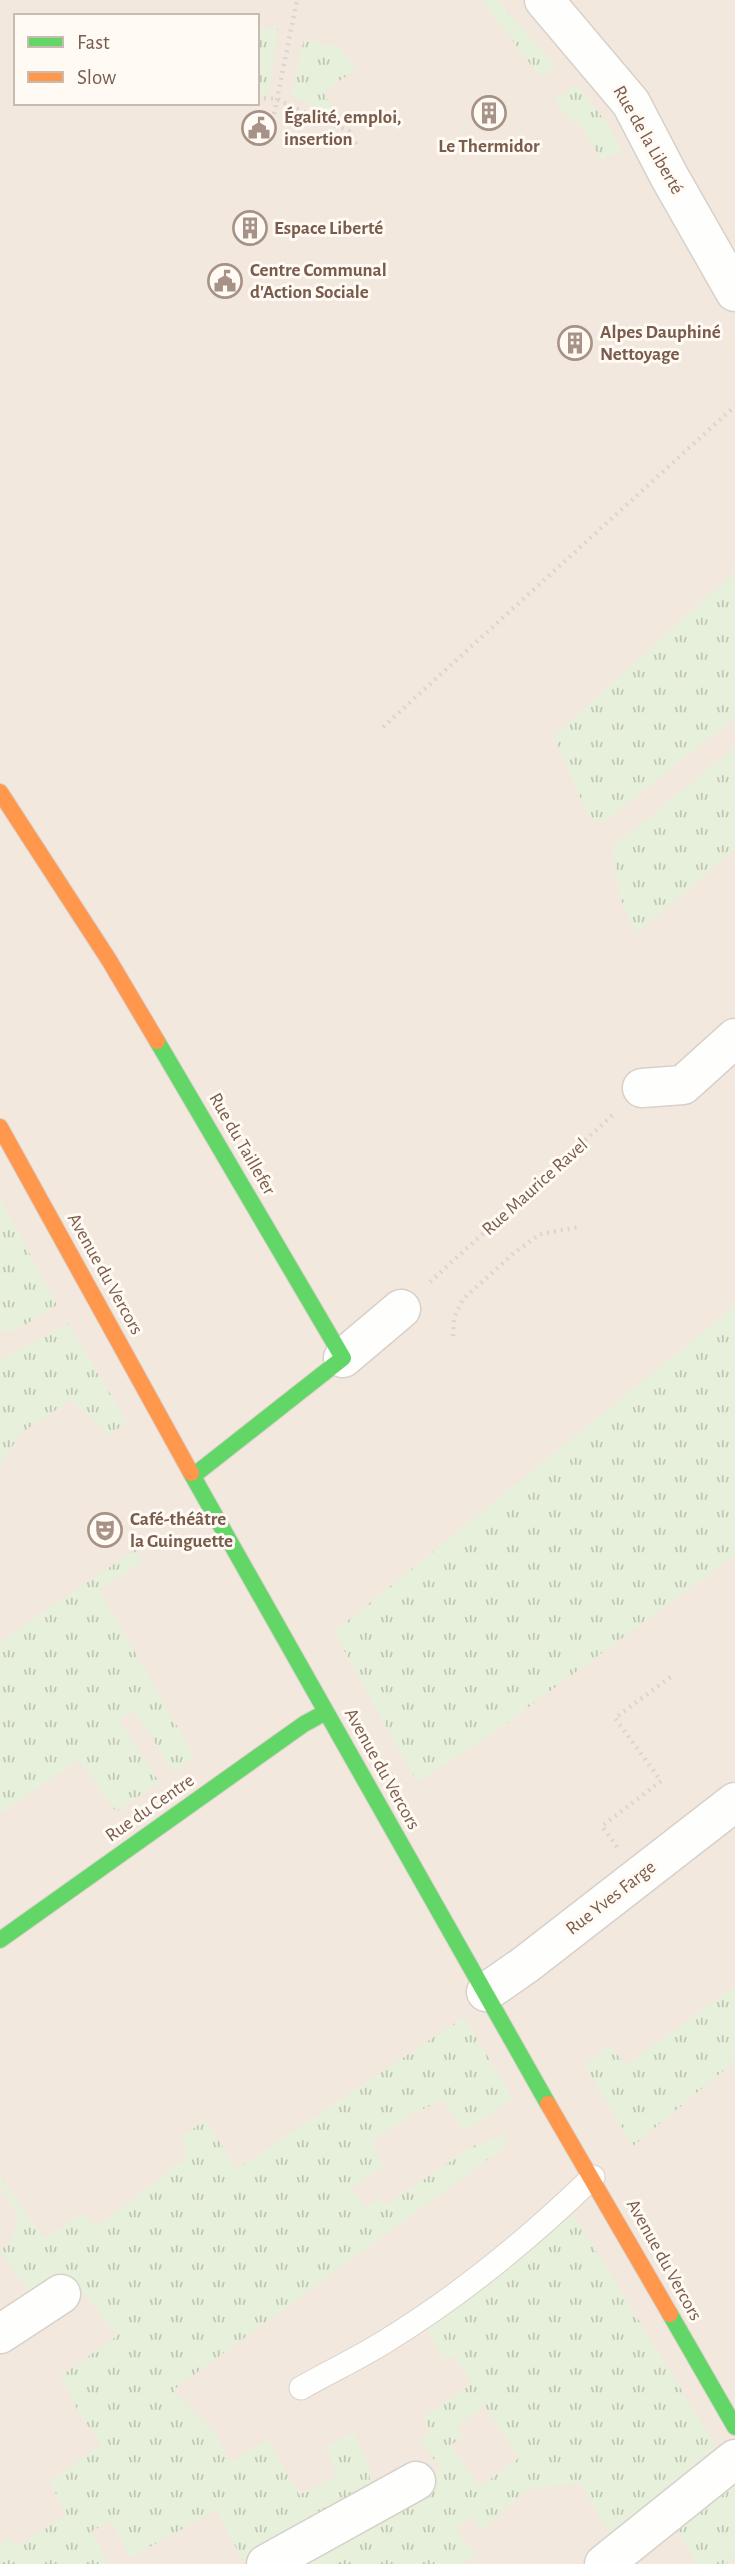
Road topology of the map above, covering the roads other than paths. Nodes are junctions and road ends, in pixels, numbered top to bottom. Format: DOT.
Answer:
graph roads {
  1 [pos="544,0"];
  2 [pos="735,292"];
  3 [pos="0,792"];
  4 [pos="735,1038"];
  5 [pos="642,1088"];
  6 [pos="0,1127"];
  7 [pos="401,1309"];
  8 [pos="343,1358"];
  9 [pos="193,1476"];
  10 [pos="326,1712"];
  11 [pos="735,1802"];
  12 [pos="0,1940"];
  13 [pos="485,1992"];
  14 [pos="593,2177"];
  15 [pos="61,2294"];
  16 [pos="0,2334"];
  17 [pos="301,2388"];
  18 [pos="735,2427"];
  19 [pos="735,2459"];
  20 [pos="416,2481"];
  21 [pos="266,2564"];
  22 [pos="604,2564"];
  1 -- 2 [label="street, Rue de la Liberté"];
  3 -- 8 [label="street, Rue du Taillefer"];
  4 -- 5 [label="street"];
  6 -- 9 [label="street, Avenue du Vercors"];
  7 -- 8 [label="street"];
  8 -- 9 [label="street"];
  9 -- 10 [label="street, Avenue du Vercors"];
  10 -- 12 [label="street, Rue du Centre"];
  10 -- 13 [label="street, Avenue du Vercors"];
  11 -- 13 [label="street, Rue Yves Farge"];
  13 -- 14 [label="street, Avenue du Vercors"];
  14 -- 17 [label="lane"];
  14 -- 18 [label="street, Avenue du Vercors"];
  15 -- 16 [label="street"];
  19 -- 22 [label="street"];
  20 -- 21 [label="street"];
}
